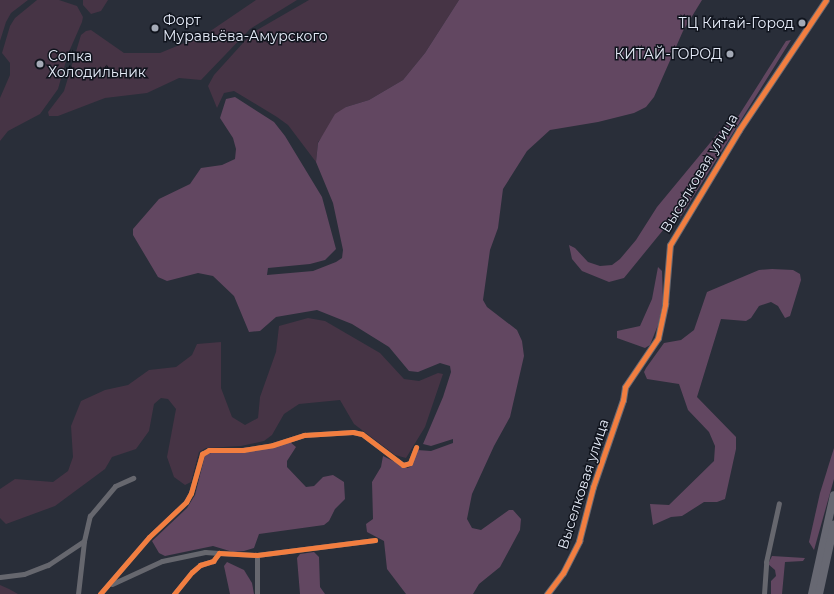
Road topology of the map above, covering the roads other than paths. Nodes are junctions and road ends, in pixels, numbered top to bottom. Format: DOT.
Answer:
graph roads {
  1 [pos="826,0"];
  2 [pos="416,446"];
  3 [pos="133,478"];
  4 [pos="834,495"];
  5 [pos="779,503"];
  6 [pos="834,525"];
  7 [pos="375,540"];
  8 [pos="84,542"];
  9 [pos="219,553"];
  10 [pos="257,555"];
  11 [pos="0,577"];
  12 [pos="109,585"];
  13 [pos="78,594"];
  14 [pos="100,594"];
  15 [pos="174,594"];
  16 [pos="257,594"];
  17 [pos="546,594"];
  18 [pos="764,594"];
  19 [pos="812,594"];
  20 [pos="819,594"];
  1 -- 17 [label="street, Выселковая улица"];
  2 -- 12 [label="street"];
  3 -- 8 [label="street"];
  4 -- 19 [label="main road"];
  5 -- 18 [label="street"];
  6 -- 20 [label="main road"];
  7 -- 10 [label="street"];
  8 -- 11 [label="street"];
  8 -- 13 [label="street"];
  9 -- 10 [label="street"];
  9 -- 12 [label="street"];
  9 -- 15 [label="street"];
  10 -- 16 [label="street"];
  12 -- 14 [label="street"];
}
